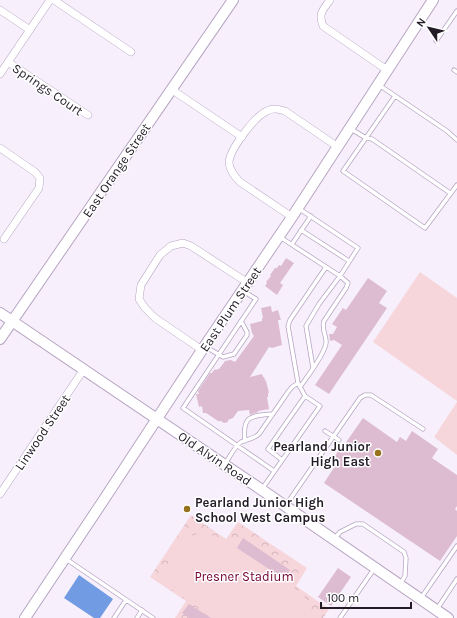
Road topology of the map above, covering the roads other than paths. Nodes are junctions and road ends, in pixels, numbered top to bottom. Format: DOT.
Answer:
graph roads {
  1 [pos="50,0"];
  2 [pos="54,0"];
  3 [pos="233,0"];
  4 [pos="330,0"];
  5 [pos="433,0"];
  6 [pos="0,10"];
  7 [pos="457,11"];
  8 [pos="30,30"];
  9 [pos="436,42"];
  10 [pos="131,52"];
  11 [pos="8,62"];
  12 [pos="387,70"];
  13 [pos="0,74"];
  14 [pos="378,85"];
  15 [pos="171,89"];
  16 [pos="395,96"];
  17 [pos="88,115"];
  18 [pos="349,129"];
  19 [pos="242,137"];
  20 [pos="366,138"];
  21 [pos="457,140"];
  22 [pos="338,147"];
  23 [pos="0,148"];
  24 [pos="457,185"];
  25 [pos="450,193"];
  26 [pos="298,207"];
  27 [pos="311,216"];
  28 [pos="292,217"];
  29 [pos="301,230"];
  30 [pos="279,236"];
  31 [pos="4,239"];
  32 [pos="292,244"];
  33 [pos="349,261"];
  34 [pos="326,267"];
  35 [pos="340,276"];
  36 [pos="245,287"];
  37 [pos="0,313"];
  38 [pos="12,321"];
  39 [pos="242,321"];
  40 [pos="0,339"];
  41 [pos="203,348"];
  42 [pos="218,355"];
  43 [pos="313,368"];
  44 [pos="84,369"];
  45 [pos="299,385"];
  46 [pos="305,396"];
  47 [pos="273,414"];
  48 [pos="157,419"];
  49 [pos="423,429"];
  50 [pos="325,431"];
  51 [pos="333,436"];
  52 [pos="339,440"];
  53 [pos="245,441"];
  54 [pos="238,446"];
  55 [pos="282,460"];
  56 [pos="225,465"];
  57 [pos="274,471"];
  58 [pos="262,490"];
  59 [pos="0,494"];
  60 [pos="285,506"];
  61 [pos="334,540"];
  62 [pos="457,546"];
  63 [pos="65,558"];
  64 [pos="375,568"];
  65 [pos="457,579"];
  66 [pos="399,585"];
  67 [pos="420,599"];
  68 [pos="126,600"];
  69 [pos="142,610"];
  70 [pos="436,610"];
  71 [pos="25,618"];
  72 [pos="114,618"];
  73 [pos="137,618"];
  74 [pos="154,618"];
  75 [pos="340,618"];
  76 [pos="448,618"];
  1 -- 8 [label="street"];
  2 -- 10 [label="street"];
  3 -- 15 [label="street, East Orange Street"];
  4 -- 12 [label="street"];
  5 -- 12 [label="street, East Plum Street"];
  6 -- 8 [label="street"];
  7 -- 9 [label="lane"];
  8 -- 11 [label="street"];
  11 -- 13 [label="street"];
  11 -- 17 [label="street, Springs Court"];
  12 -- 14 [label="street, East Plum Street"];
  14 -- 16 [label="lane"];
  14 -- 18 [label="street, East Plum Street"];
  15 -- 19 [label="street"];
  15 -- 38 [label="street, East Orange Street"];
  16 -- 20 [label="lane"];
  16 -- 21 [label="lane"];
  18 -- 20 [label="lane"];
  18 -- 22 [label="street, East Plum Street"];
  19 -- 22 [label="street"];
  19 -- 28 [label="street"];
  20 -- 25 [label="lane"];
  20 -- 25 [label="lane"];
  22 -- 26 [label="street, East Plum Street"];
  23 -- 31 [label="street"];
  24 -- 25 [label="lane"];
  26 -- 27 [label="lane"];
  26 -- 28 [label="street, East Plum Street"];
  27 -- 29 [label="lane"];
  27 -- 33 [label="lane"];
  28 -- 30 [label="street, East Plum Street"];
  29 -- 32 [label="lane"];
  29 -- 33 [label="lane"];
  30 -- 32 [label="lane"];
  30 -- 36 [label="street, East Plum Street"];
  32 -- 34 [label="lane"];
  33 -- 35 [label="lane"];
  34 -- 35 [label="lane"];
  34 -- 45 [label="lane"];
  35 -- 43 [label="lane"];
  35 -- 43 [label="lane"];
  36 -- 39 [label="lane"];
  36 -- 41 [label="street, East Plum Street"];
  36 -- 41 [label="street"];
  37 -- 38 [label="street, Old Alvin Road"];
  38 -- 40 [label="street, East Orange Street"];
  38 -- 44 [label="street, Old Alvin Road"];
  39 -- 42 [label="lane"];
  39 -- 42 [label="lane"];
  41 -- 42 [label="lane"];
  41 -- 48 [label="street, East Plum Street"];
  42 -- 54 [label="lane"];
  43 -- 45 [label="lane"];
  44 -- 48 [label="street, Old Alvin Road"];
  44 -- 59 [label="street, Linwood Street"];
  45 -- 46 [label="lane"];
  45 -- 47 [label="lane"];
  46 -- 55 [label="lane"];
  46 -- 55 [label="lane"];
  47 -- 53 [label="lane"];
  47 -- 53 [label="lane"];
  48 -- 56 [label="street, Old Alvin Road"];
  48 -- 63 [label="street, East Plum Street"];
  49 -- 51 [label="lane"];
  50 -- 51 [label="lane"];
  51 -- 52 [label="lane"];
  51 -- 60 [label="lane"];
  53 -- 54 [label="lane"];
  54 -- 56 [label="lane"];
  54 -- 57 [label="lane"];
  55 -- 57 [label="lane"];
  56 -- 58 [label="street, Old Alvin Road"];
  57 -- 58 [label="lane"];
  58 -- 60 [label="street, Old Alvin Road"];
  60 -- 61 [label="street, Old Alvin Road"];
  61 -- 64 [label="street, Old Alvin Road"];
  61 -- 66 [label="lane"];
  62 -- 67 [label="lane"];
  63 -- 68 [label="lane"];
  63 -- 71 [label="street, East Plum Street"];
  64 -- 66 [label="street, Old Alvin Road"];
  64 -- 75 [label="lane"];
  65 -- 70 [label="lane"];
  66 -- 67 [label="street, Old Alvin Road"];
  67 -- 70 [label="street, Old Alvin Road"];
  68 -- 69 [label="lane"];
  68 -- 72 [label="lane"];
  69 -- 73 [label="lane"];
  69 -- 74 [label="lane"];
  70 -- 76 [label="street, Old Alvin Road"];
}
